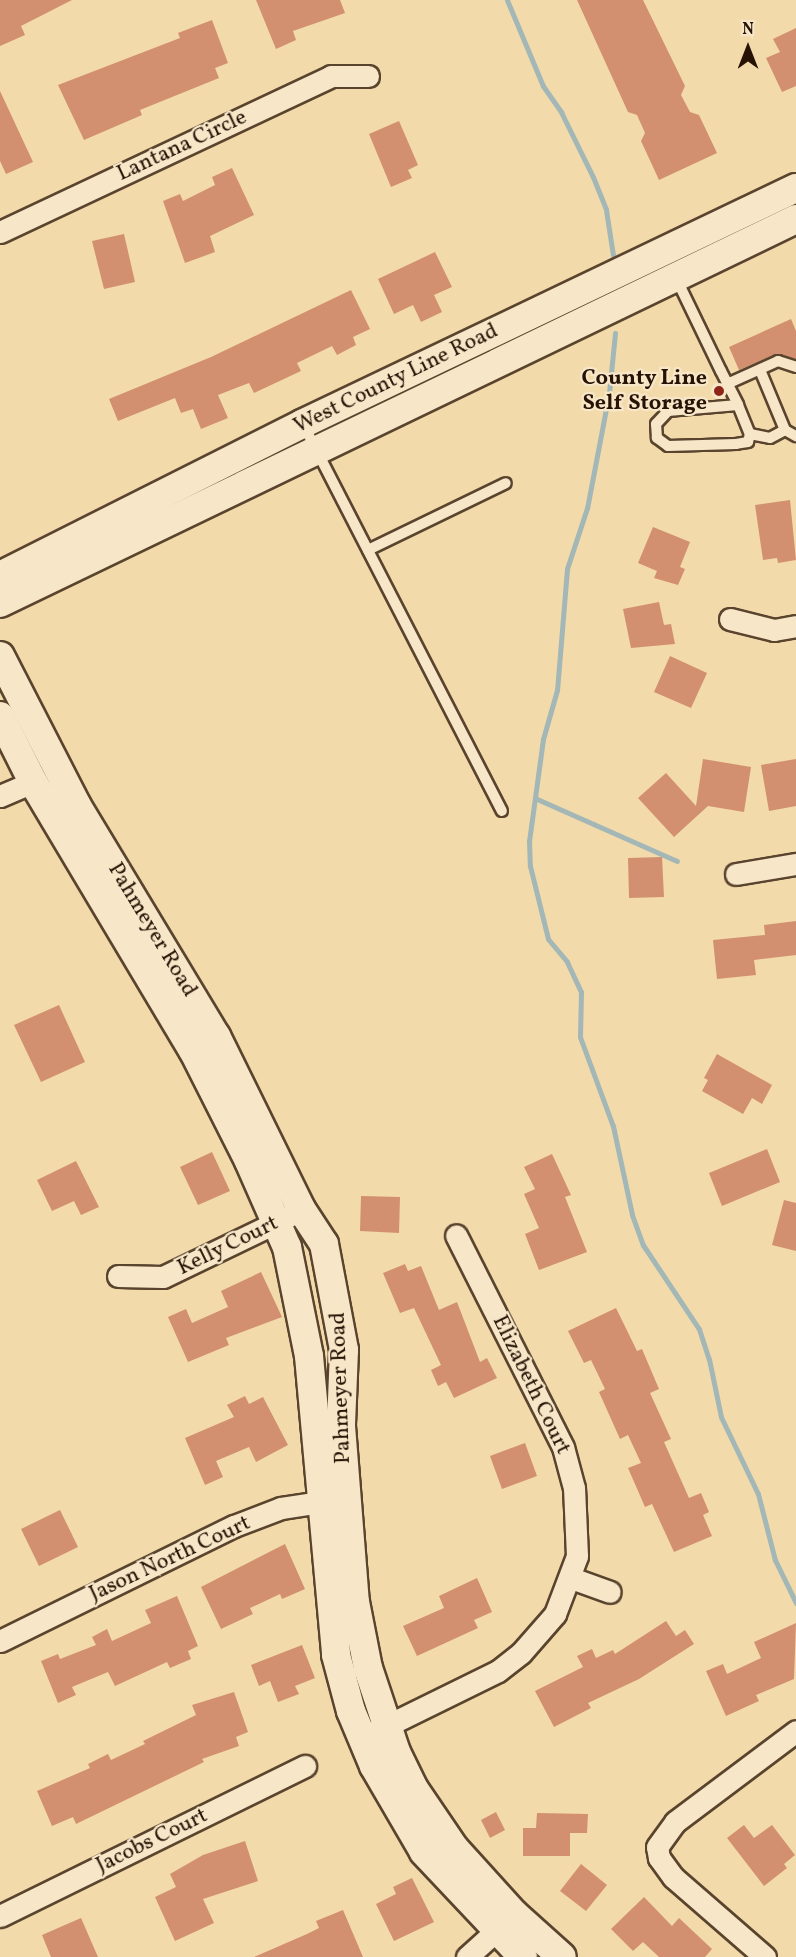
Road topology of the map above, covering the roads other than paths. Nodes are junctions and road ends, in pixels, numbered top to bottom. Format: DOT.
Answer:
graph roads {
  1 [pos="368,76"];
  2 [pos="796,188"];
  3 [pos="796,219"];
  4 [pos="0,232"];
  5 [pos="669,265"];
  6 [pos="796,367"];
  7 [pos="760,370"];
  8 [pos="728,384"];
  9 [pos="738,405"];
  10 [pos="302,424"];
  11 [pos="785,430"];
  12 [pos="750,434"];
  13 [pos="796,436"];
  14 [pos="318,451"];
  15 [pos="506,483"];
  16 [pos="368,550"];
  17 [pos="0,576"];
  18 [pos="0,603"];
  19 [pos="730,619"];
  20 [pos="796,626"];
  21 [pos="0,656"];
  22 [pos="0,716"];
  23 [pos="33,782"];
  24 [pos="0,796"];
  25 [pos="502,811"];
  26 [pos="796,864"];
  27 [pos="736,874"];
  28 [pos="301,1209"];
  29 [pos="276,1222"];
  30 [pos="456,1235"];
  31 [pos="118,1276"];
  32 [pos="334,1500"];
  33 [pos="571,1578"];
  34 [pos="610,1592"];
  35 [pos="0,1641"];
  36 [pos="796,1731"];
  37 [pos="374,1732"];
  38 [pos="305,1766"];
  39 [pos="0,1916"];
  40 [pos="505,1923"];
  41 [pos="467,1957"];
  42 [pos="523,1957"];
  43 [pos="562,1957"];
  44 [pos="765,1957"];
  1 -- 4 [label="street, Lantana Circle"];
  2 -- 5 [label="street, West County Line Road"];
  3 -- 5 [label="street, West County Line Road"];
  5 -- 8 [label="lane"];
  5 -- 10 [label="street, West County Line Road"];
  5 -- 14 [label="street, West County Line Road"];
  6 -- 7 [label="lane"];
  7 -- 8 [label="lane"];
  7 -- 11 [label="lane"];
  8 -- 9 [label="lane"];
  9 -- 12 [label="lane"];
  9 -- 12 [label="lane"];
  10 -- 14 [label="lane"];
  10 -- 17 [label="street, West County Line Road"];
  11 -- 12 [label="lane"];
  11 -- 13 [label="lane"];
  14 -- 16 [label="lane"];
  14 -- 18 [label="street, West County Line Road"];
  15 -- 16 [label="lane"];
  16 -- 25 [label="lane"];
  19 -- 20 [label="street"];
  21 -- 28 [label="street, Pahmeyer Road"];
  22 -- 23 [label="street, Pahmeyer Road"];
  23 -- 24 [label="street"];
  23 -- 29 [label="street, Pahmeyer Road"];
  26 -- 27 [label="street"];
  28 -- 29 [label="street, Kelly Court"];
  28 -- 32 [label="street, Pahmeyer Road"];
  29 -- 31 [label="street, Kelly Court"];
  29 -- 32 [label="street, Pahmeyer Road"];
  30 -- 33 [label="street, Elizabeth Court"];
  32 -- 35 [label="street, Jason North Court"];
  32 -- 37 [label="street, Pahmeyer Road"];
  33 -- 34 [label="street"];
  33 -- 37 [label="street, Elizabeth Court"];
  36 -- 44 [label="street"];
  37 -- 40 [label="street, Pahmeyer Road"];
  38 -- 39 [label="street, Jacobs Court"];
  40 -- 41 [label="street"];
  40 -- 42 [label="street, Pahmeyer Road"];
  40 -- 43 [label="street, Pahmeyer Road"];
}
